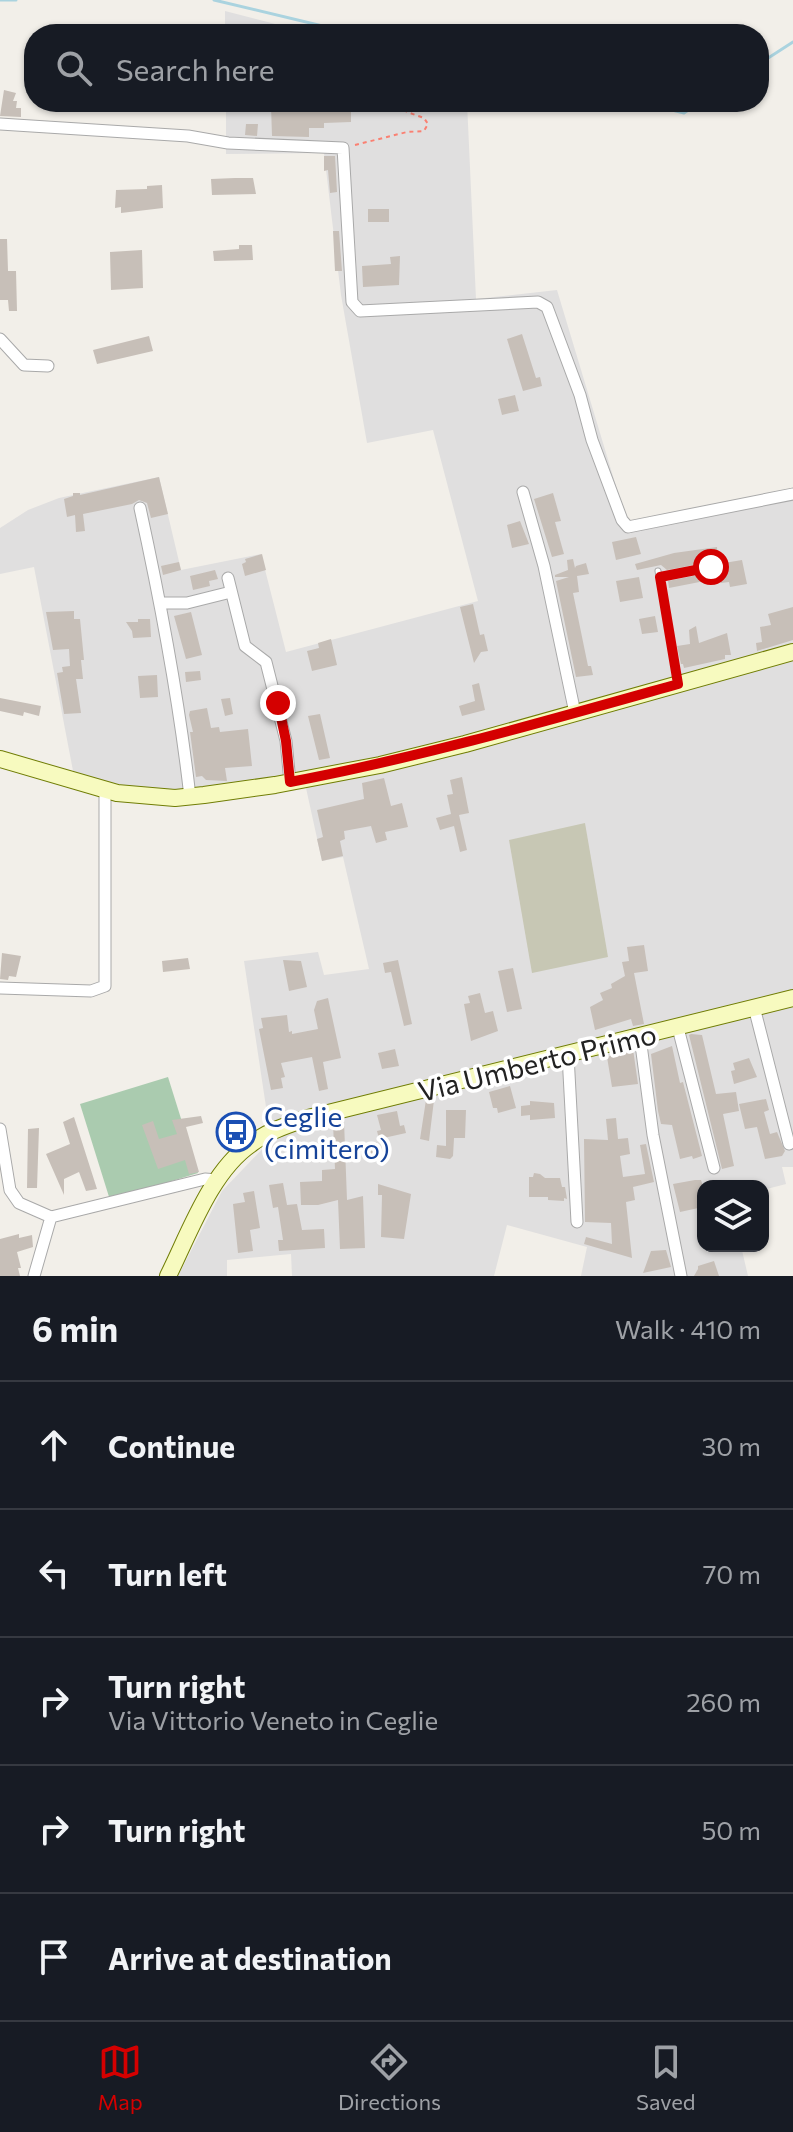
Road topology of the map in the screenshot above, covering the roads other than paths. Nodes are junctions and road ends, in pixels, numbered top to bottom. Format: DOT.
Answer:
graph roads {
  1 [pos="0,124"];
  2 [pos="0,339"];
  3 [pos="48,366"];
  4 [pos="523,492"];
  5 [pos="793,494"];
  6 [pos="140,508"];
  7 [pos="711,567"];
  8 [pos="228,578"];
  9 [pos="231,592"];
  10 [pos="160,603"];
  11 [pos="793,652"];
  12 [pos="678,684"];
  13 [pos="575,713"];
  14 [pos="0,759"];
  15 [pos="290,782"];
  16 [pos="105,789"];
  17 [pos="190,797"];
  18 [pos="0,988"];
  19 [pos="793,998"];
  20 [pos="754,1007"];
  21 [pos="678,1028"];
  22 [pos="640,1037"];
  23 [pos="568,1055"];
  24 [pos="0,1129"];
  25 [pos="789,1144"];
  26 [pos="714,1168"];
  27 [pos="217,1180"];
  28 [pos="51,1217"];
  29 [pos="577,1222"];
  30 [pos="34,1276"];
  31 [pos="168,1276"];
  32 [pos="681,1276"];
  1 -- 5 [label="street"];
  2 -- 3 [label="street"];
  4 -- 13 [label="street"];
  6 -- 10 [label="street"];
  7 -- 12 [label="lane"];
  8 -- 9 [label="street"];
  9 -- 10 [label="street"];
  9 -- 15 [label="street"];
  10 -- 17 [label="street"];
  11 -- 12 [label="main road"];
  12 -- 13 [label="main road"];
  13 -- 15 [label="main road"];
  14 -- 16 [label="main road"];
  15 -- 17 [label="main road"];
  16 -- 17 [label="main road"];
  16 -- 18 [label="street"];
  19 -- 20 [label="main road, Via Umberto Primo"];
  20 -- 21 [label="main road, Via Umberto Primo"];
  20 -- 25 [label="street"];
  21 -- 22 [label="main road, Via Umberto Primo"];
  21 -- 26 [label="street"];
  22 -- 23 [label="main road, Via Umberto Primo"];
  22 -- 32 [label="street"];
  23 -- 27 [label="main road, Via Umberto Primo"];
  23 -- 29 [label="street"];
  24 -- 28 [label="street"];
  27 -- 28 [label="street"];
  27 -- 31 [label="main road, Via Umberto Primo"];
  28 -- 30 [label="street"];
}
